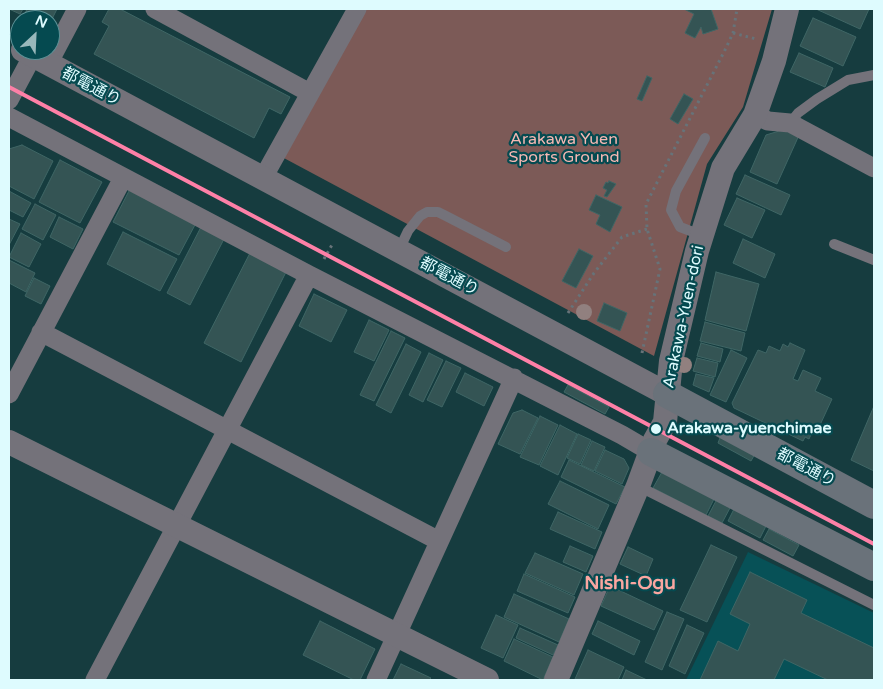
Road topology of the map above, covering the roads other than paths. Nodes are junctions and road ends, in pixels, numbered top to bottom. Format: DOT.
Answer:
graph roads {
  1 [pos="77,9"];
  2 [pos="155,9"];
  3 [pos="357,9"];
  4 [pos="787,9"];
  5 [pos="60,26"];
  6 [pos="28,60"];
  7 [pos="42,60"];
  8 [pos="874,75"];
  9 [pos="310,94"];
  10 [pos="9,100"];
  11 [pos="755,115"];
  12 [pos="9,117"];
  13 [pos="790,123"];
  14 [pos="705,138"];
  15 [pos="874,168"];
  16 [pos="122,178"];
  17 [pos="264,178"];
  18 [pos="701,235"];
  19 [pos="834,244"];
  20 [pos="506,248"];
  21 [pos="399,250"];
  22 [pos="874,260"];
  23 [pos="311,277"];
  24 [pos="41,332"];
  25 [pos="514,378"];
  26 [pos="9,394"];
  27 [pos="667,394"];
  28 [pos="227,431"];
  29 [pos="9,442"];
  30 [pos="651,452"];
  31 [pos="638,486"];
  32 [pos="874,505"];
  33 [pos="177,526"];
  34 [pos="439,540"];
  35 [pos="874,567"];
  36 [pos="874,605"];
  37 [pos="396,636"];
  38 [pos="95,680"];
  39 [pos="376,680"];
  40 [pos="488,680"];
  41 [pos="556,680"];
  1 -- 5 [label="street"];
  2 -- 9 [label="street"];
  3 -- 9 [label="street"];
  4 -- 11 [label="street, Arakawa-Yuen-dori"];
  6 -- 10 [label="street"];
  7 -- 17 [label="street, 都電通り"];
  8 -- 13 [label="lane"];
  9 -- 17 [label="street"];
  11 -- 13 [label="street"];
  11 -- 18 [label="street, Arakawa-Yuen-dori"];
  12 -- 16 [label="street"];
  13 -- 15 [label="street"];
  14 -- 18 [label="lane"];
  16 -- 23 [label="street"];
  16 -- 24 [label="street"];
  17 -- 21 [label="street, 都電通り"];
  18 -- 27 [label="street, Arakawa-Yuen-dori"];
  19 -- 22 [label="lane"];
  20 -- 21 [label="lane"];
  21 -- 27 [label="street, 都電通り"];
  23 -- 25 [label="street"];
  23 -- 28 [label="street"];
  24 -- 26 [label="street"];
  24 -- 28 [label="street"];
  25 -- 30 [label="street"];
  25 -- 34 [label="street"];
  27 -- 30 [label="street, Arakawa-Yuen-dori"];
  27 -- 32 [label="main road, 都電通り"];
  28 -- 33 [label="street"];
  28 -- 34 [label="street"];
  29 -- 33 [label="street"];
  30 -- 31 [label="street, Arakawa-Yuen-dori"];
  30 -- 35 [label="main road"];
  31 -- 36 [label="lane"];
  31 -- 41 [label="street, Arakawa-Yuen-dori"];
  33 -- 37 [label="street"];
  33 -- 38 [label="street"];
  34 -- 37 [label="street"];
  37 -- 39 [label="street"];
  37 -- 40 [label="street"];
}
